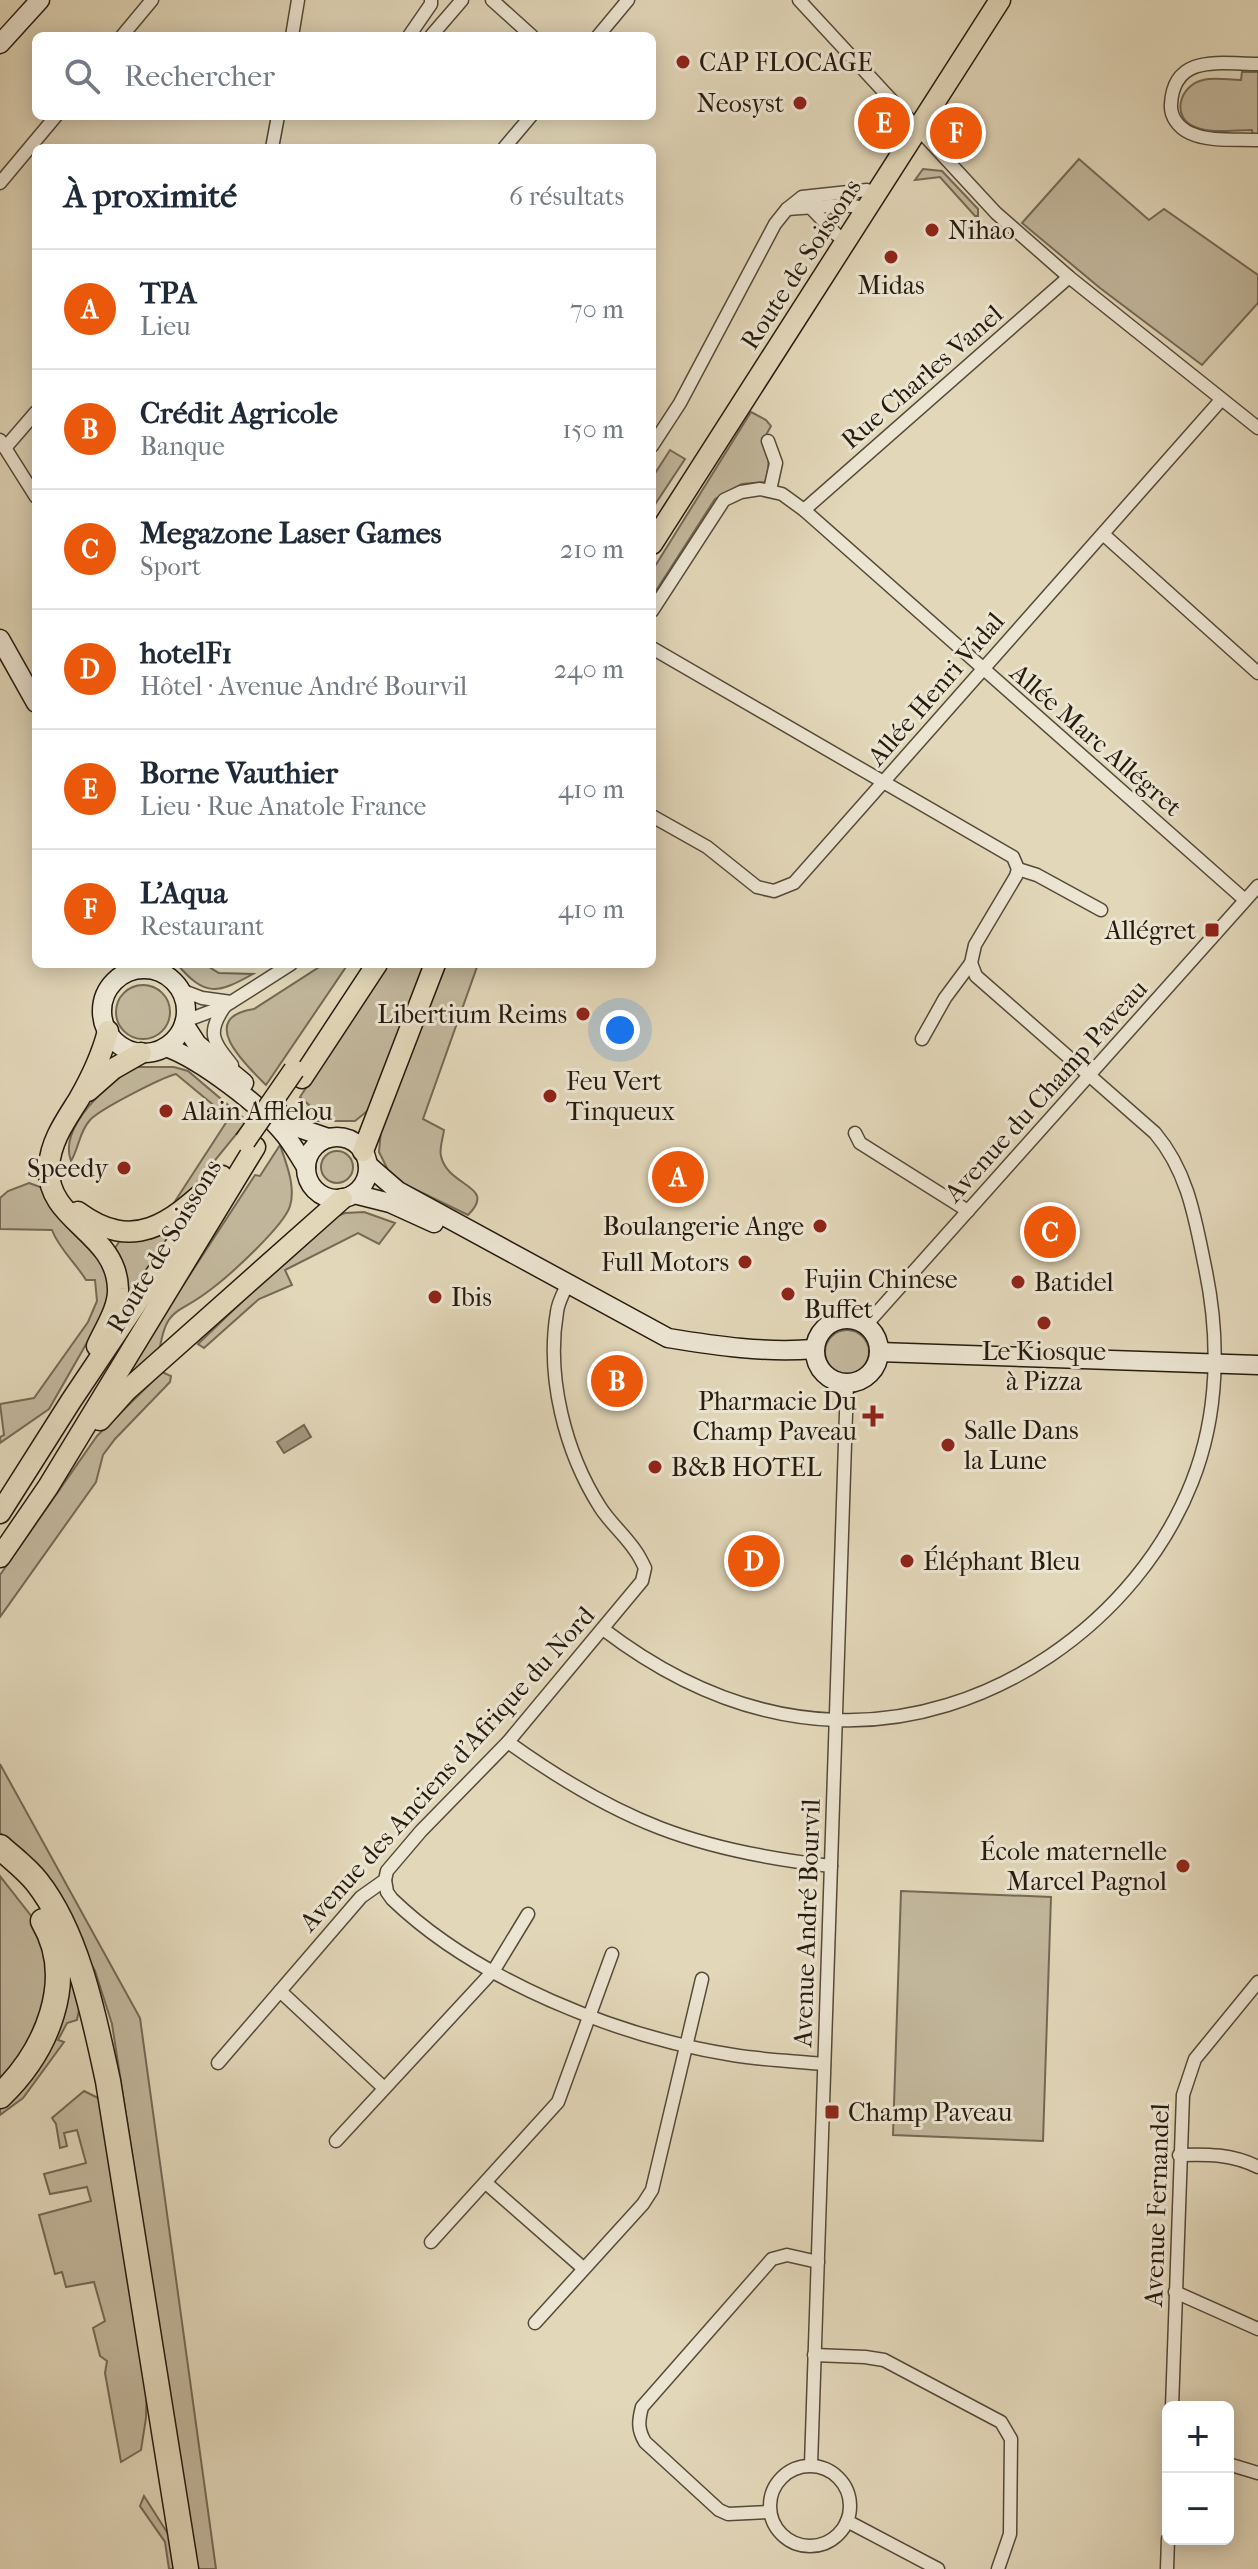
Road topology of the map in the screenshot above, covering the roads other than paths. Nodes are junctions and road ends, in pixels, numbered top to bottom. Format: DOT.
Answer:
graph roads {
  1 [pos="40,0"];
  2 [pos="152,0"];
  3 [pos="298,0"];
  4 [pos="431,0"];
  5 [pos="462,0"];
  6 [pos="492,0"];
  7 [pos="628,0"];
  8 [pos="799,0"];
  9 [pos="1000,0"];
  10 [pos="125,32"];
  11 [pos="293,32"];
  12 [pos="412,32"];
  13 [pos="434,32"];
  14 [pos="528,32"];
  15 [pos="601,32"];
  16 [pos="0,44"];
  17 [pos="1258,64"];
  18 [pos="53,120"];
  19 [pos="277,120"];
  20 [pos="528,120"];
  21 [pos="916,129"];
  22 [pos="1258,140"];
  23 [pos="33,144"];
  24 [pos="273,144"];
  25 [pos="507,144"];
  26 [pos="32,145"];
  27 [pos="0,183"];
  28 [pos="863,201"];
  29 [pos="787,209"];
  30 [pos="812,209"];
  31 [pos="837,235"];
  32 [pos="1069,277"];
  33 [pos="767,356"];
  34 [pos="1221,400"];
  35 [pos="32,416"];
  36 [pos="1258,428"];
  37 [pos="656,440"];
  38 [pos="768,441"];
  39 [pos="3,444"];
  40 [pos="770,490"];
  41 [pos="32,491"];
  42 [pos="804,510"];
  43 [pos="656,521"];
  44 [pos="1103,534"];
  45 [pos="656,537"];
  46 [pos="656,605"];
  47 [pos="0,639"];
  48 [pos="656,650"];
  49 [pos="983,670"];
  50 [pos="1258,673"];
  51 [pos="32,696"];
  52 [pos="884,782"];
  53 [pos="656,818"];
  54 [pos="1018,869"];
  55 [pos="1258,886"];
  56 [pos="1245,900"];
  57 [pos="1101,910"];
  58 [pos="971,963"];
  59 [pos="131,968"];
  60 [pos="141,968"];
  61 [pos="285,968"];
  62 [pos="363,968"];
  63 [pos="374,968"];
  64 [pos="434,968"];
  65 [pos="172,977"];
  66 [pos="228,1004"];
  67 [pos="184,1023"];
  68 [pos="108,1031"];
  69 [pos="922,1039"];
  70 [pos="166,1047"];
  71 [pos="141,1053"];
  72 [pos="298,1074"];
  73 [pos="1089,1076"];
  74 [pos="248,1085"];
  75 [pos="79,1099"];
  76 [pos="855,1133"];
  77 [pos="328,1138"];
  78 [pos="250,1144"];
  79 [pos="366,1158"];
  80 [pos="306,1167"];
  81 [pos="222,1176"];
  82 [pos="51,1181"];
  83 [pos="348,1196"];
  84 [pos="968,1211"];
  85 [pos="568,1283"];
  86 [pos="866,1325"];
  87 [pos="814,1349"];
  88 [pos="879,1352"];
  89 [pos="1214,1364"];
  90 [pos="1258,1365"];
  91 [pos="847,1383"];
  92 [pos="71,1401"];
  93 [pos="48,1487"];
  94 [pos="0,1513"];
  95 [pos="0,1557"];
  96 [pos="603,1629"];
  97 [pos="835,1720"];
  98 [pos="508,1742"];
  99 [pos="0,1847"];
  100 [pos="0,1865"];
  101 [pos="831,1866"];
  102 [pos="385,1880"];
  103 [pos="528,1914"];
  104 [pos="612,1954"];
  105 [pos="494,1970"];
  106 [pos="702,1979"];
  107 [pos="280,1991"];
  108 [pos="1255,1991"];
  109 [pos="590,2016"];
  110 [pos="686,2046"];
  111 [pos="218,2063"];
  112 [pos="824,2064"];
  113 [pos="384,2088"];
  114 [pos="0,2096"];
  115 [pos="336,2141"];
  116 [pos="1179,2155"];
  117 [pos="1258,2167"];
  118 [pos="486,2183"];
  119 [pos="431,2242"];
  120 [pos="818,2262"];
  121 [pos="583,2268"];
  122 [pos="1175,2292"];
  123 [pos="535,2323"];
  124 [pos="1258,2329"];
  125 [pos="814,2355"];
  126 [pos="1172,2401"];
  127 [pos="811,2465"];
  128 [pos="1234,2466"];
  129 [pos="1258,2473"];
  130 [pos="769,2512"];
  131 [pos="847,2521"];
  132 [pos="1168,2545"];
  133 [pos="186,2569"];
  134 [pos="938,2569"];
  135 [pos="998,2569"];
  136 [pos="1167,2569"];
  1 -- 16 [label="street"];
  2 -- 10 [label="street"];
  3 -- 11 [label="street"];
  4 -- 12 [label="street"];
  5 -- 13 [label="street"];
  6 -- 14 [label="street"];
  7 -- 15 [label="street"];
  8 -- 21 [label="street"];
  9 -- 21 [label="main road, Route de Soissons"];
  17 -- 22 [label="street"];
  18 -- 23 [label="street"];
  19 -- 24 [label="street"];
  20 -- 25 [label="street"];
  21 -- 28 [label="main road, Route de Soissons"];
  21 -- 32 [label="street"];
  26 -- 27 [label="street"];
  28 -- 29 [label="street"];
  28 -- 30 [label="street"];
  28 -- 31 [label="main road, Route de Soissons"];
  28 -- 33 [label="main road, Route de Soissons"];
  29 -- 30 [label="street"];
  29 -- 37 [label="street"];
  30 -- 31 [label="street"];
  31 -- 33 [label="main road, Route de Soissons"];
  32 -- 34 [label="street"];
  32 -- 42 [label="street, Rue Charles Vanel"];
  33 -- 43 [label="main road, Route de Soissons"];
  33 -- 45 [label="main road, Route de Soissons"];
  34 -- 36 [label="street"];
  34 -- 44 [label="street, Allée Henri Vidal"];
  35 -- 39 [label="street"];
  38 -- 40 [label="street"];
  39 -- 41 [label="street"];
  40 -- 42 [label="street, Allée Marc Allégret"];
  40 -- 46 [label="street"];
  42 -- 49 [label="street, Allée Marc Allégret"];
  44 -- 49 [label="street, Allée Henri Vidal"];
  44 -- 50 [label="street"];
  47 -- 51 [label="street"];
  48 -- 52 [label="street"];
  49 -- 52 [label="street, Allée Henri Vidal"];
  49 -- 56 [label="street, Allée Marc Allégret"];
  52 -- 53 [label="street, Allée Henri Vidal"];
  52 -- 54 [label="street"];
  54 -- 57 [label="street"];
  54 -- 58 [label="street"];
  55 -- 56 [label="street, Avenue du Champ Paveau"];
  56 -- 73 [label="street, Avenue du Champ Paveau"];
  58 -- 69 [label="street"];
  58 -- 73 [label="street"];
  59 -- 68 [label="street"];
  60 -- 65 [label="street"];
  61 -- 66 [label="street"];
  62 -- 72 [label="main road, Route de Soissons"];
  63 -- 72 [label="main road, Route de Soissons"];
  64 -- 79 [label="main road"];
  65 -- 66 [label="street"];
  65 -- 67 [label="street"];
  66 -- 67 [label="street"];
  66 -- 74 [label="street"];
  67 -- 70 [label="street"];
  67 -- 74 [label="street"];
  68 -- 71 [label="street"];
  68 -- 75 [label="main road"];
  70 -- 71 [label="street"];
  70 -- 80 [label="street"];
  71 -- 75 [label="main road"];
  72 -- 78 [label="main road, Route de Soissons"];
  73 -- 84 [label="street, Avenue du Champ Paveau"];
  73 -- 89 [label="street"];
  74 -- 77 [label="street"];
  75 -- 82 [label="main road"];
  76 -- 84 [label="street"];
  77 -- 79 [label="street"];
  77 -- 80 [label="street"];
  78 -- 81 [label="main road, Route de Soissons"];
  78 -- 93 [label="main road, Route de Soissons"];
  79 -- 83 [label="street"];
  79 -- 85 [label="street"];
  80 -- 83 [label="street"];
  81 -- 82 [label="main road"];
  81 -- 92 [label="main road, Route de Soissons"];
  82 -- 92 [label="main road"];
  83 -- 85 [label="street"];
  83 -- 93 [label="main road"];
  84 -- 86 [label="street, Avenue du Champ Paveau"];
  85 -- 87 [label="street"];
  85 -- 96 [label="street, Avenue des Anciens d'Afrique du Nord"];
  86 -- 87 [label="street"];
  86 -- 88 [label="street"];
  87 -- 91 [label="street"];
  88 -- 89 [label="street"];
  88 -- 91 [label="street"];
  89 -- 90 [label="street"];
  89 -- 97 [label="street"];
  91 -- 97 [label="street, Avenue André Bourvil"];
  92 -- 94 [label="main road, Route de Soissons"];
  93 -- 95 [label="main road, Route de Soissons"];
  96 -- 97 [label="street"];
  96 -- 98 [label="street, Avenue des Anciens d'Afrique du Nord"];
  97 -- 101 [label="street, Avenue André Bourvil"];
  98 -- 101 [label="street"];
  98 -- 102 [label="street, Avenue des Anciens d'Afrique du Nord"];
  99 -- 133 [label="highway"];
  100 -- 114 [label="highway"];
  101 -- 112 [label="street, Avenue André Bourvil"];
  102 -- 105 [label="street"];
  102 -- 107 [label="street, Avenue des Anciens d'Afrique du Nord"];
  103 -- 105 [label="street"];
  104 -- 109 [label="street"];
  105 -- 109 [label="street"];
  105 -- 113 [label="street"];
  106 -- 110 [label="street"];
  107 -- 111 [label="street, Avenue des Anciens d'Afrique du Nord"];
  107 -- 113 [label="street"];
  108 -- 116 [label="street, Avenue Fernandel"];
  109 -- 110 [label="street"];
  109 -- 118 [label="street"];
  110 -- 112 [label="street"];
  110 -- 121 [label="street"];
  112 -- 120 [label="street, Avenue André Bourvil"];
  113 -- 115 [label="street"];
  116 -- 117 [label="street"];
  116 -- 122 [label="street, Avenue Fernandel"];
  118 -- 119 [label="street"];
  118 -- 121 [label="street"];
  120 -- 125 [label="street, Avenue André Bourvil"];
  120 -- 130 [label="street"];
  121 -- 123 [label="street"];
  122 -- 124 [label="street"];
  122 -- 126 [label="street, Avenue Fernandel"];
  125 -- 127 [label="street, Avenue André Bourvil"];
  125 -- 135 [label="street"];
  127 -- 130 [label="street"];
  127 -- 131 [label="street"];
  128 -- 129 [label="street"];
  130 -- 131 [label="street"];
  131 -- 134 [label="street"];
  132 -- 136 [label="street"];
}
